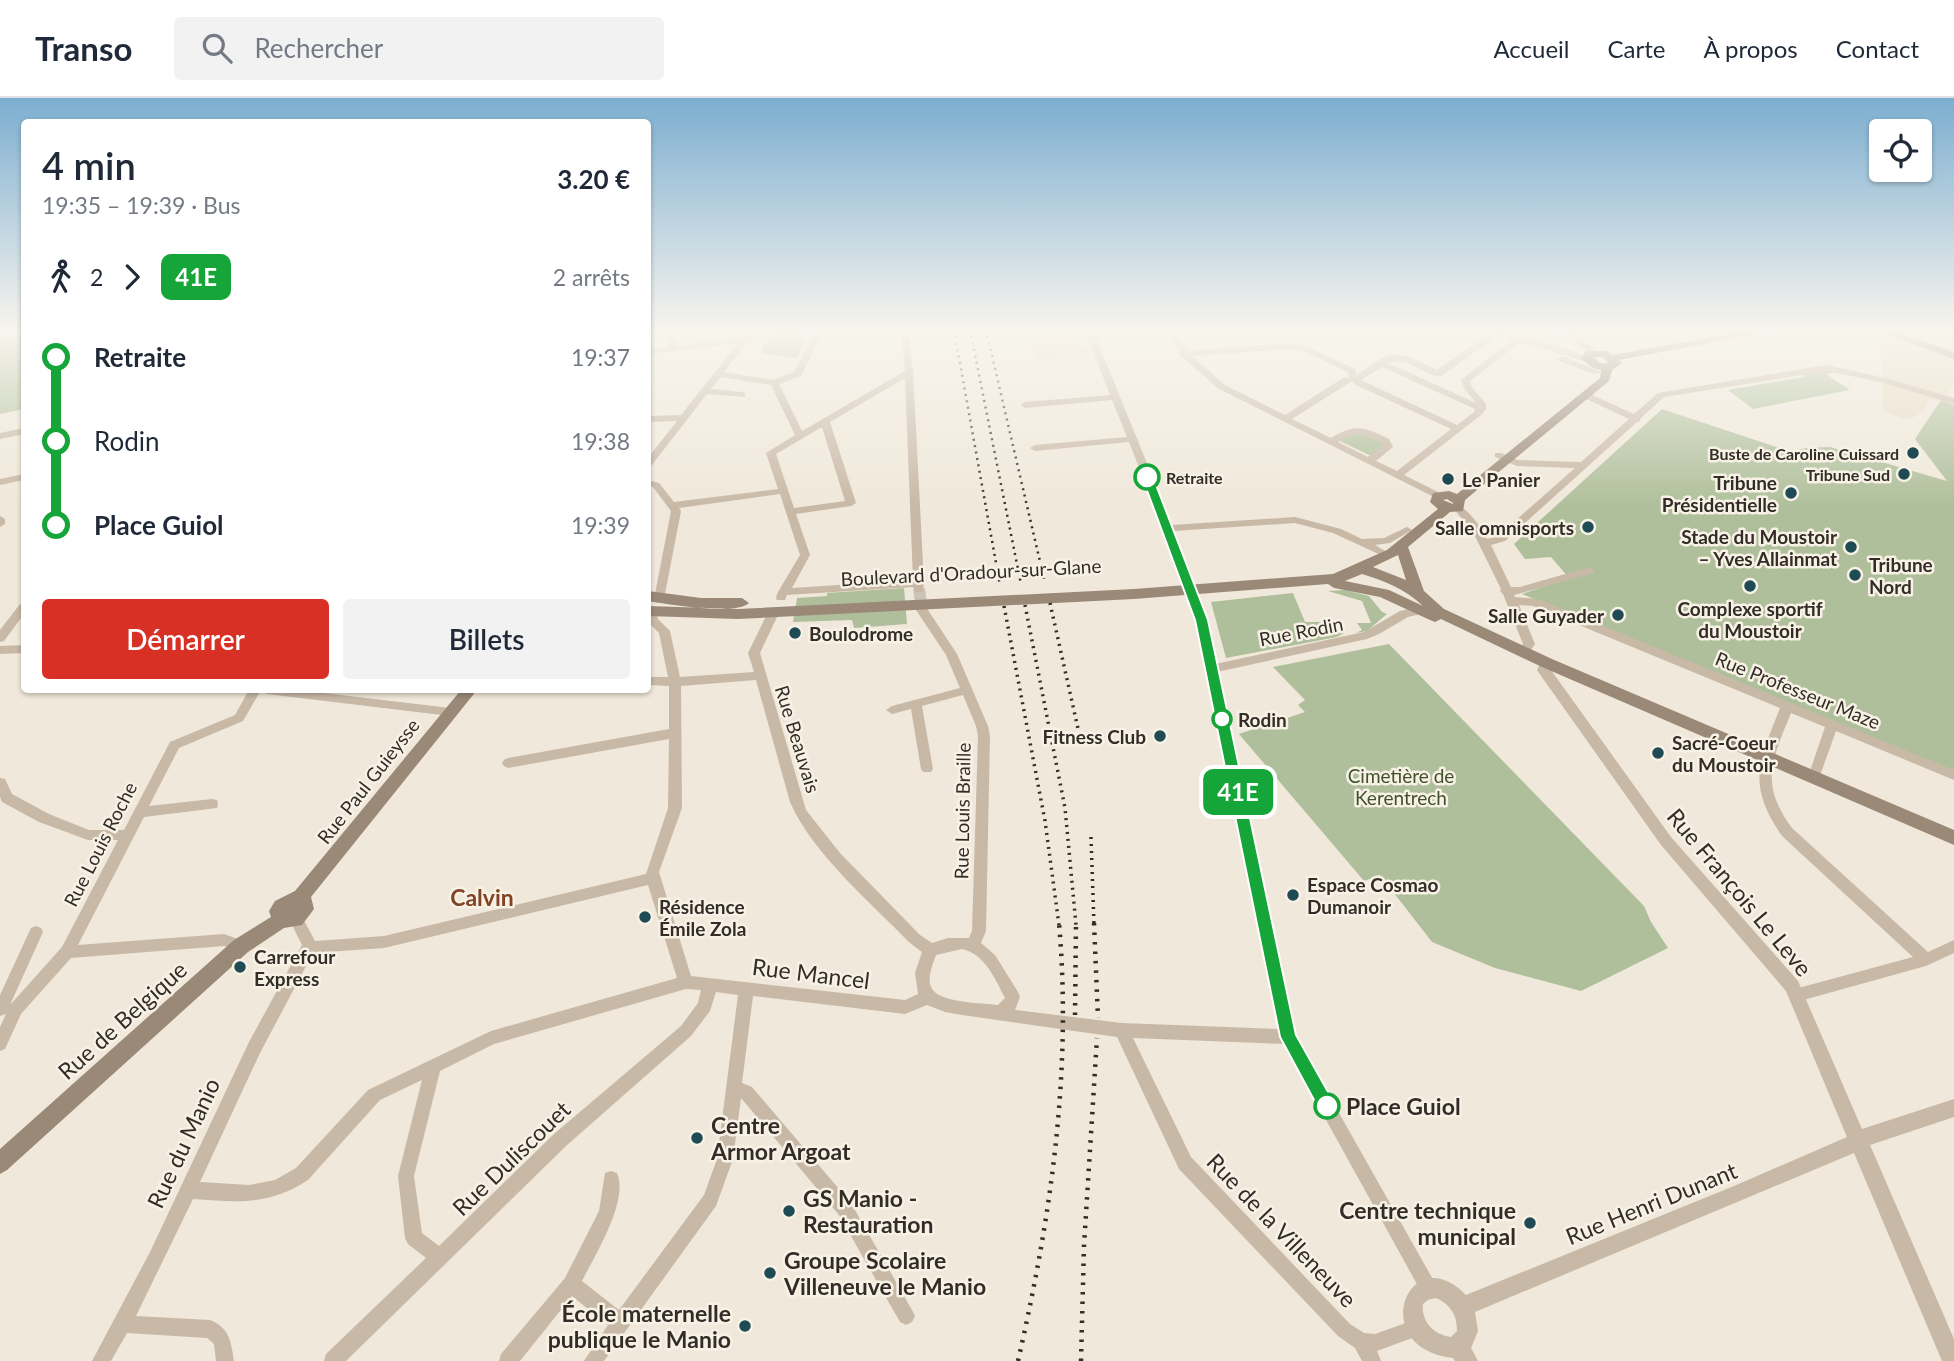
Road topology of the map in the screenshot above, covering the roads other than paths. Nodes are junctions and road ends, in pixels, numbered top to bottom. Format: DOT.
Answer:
graph roads {
  1 [pos="777,389"];
  2 [pos="881,389"];
  3 [pos="910,389"];
  4 [pos="1112,389"];
  5 [pos="1226,389"];
  6 [pos="1334,389"];
  7 [pos="1372,389"];
  8 [pos="1437,389"];
  9 [pos="1469,389"];
  10 [pos="1570,389"];
  11 [pos="1593,389"];
  12 [pos="1698,389"];
  13 [pos="1914,389"];
  14 [pos="705,391"];
  15 [pos="741,395"];
  16 [pos="1585,395"];
  17 [pos="1115,397"];
  18 [pos="1954,401"];
  19 [pos="1025,405"];
  20 [pos="1481,409"];
  21 [pos="683,418"];
  22 [pos="651,419"];
  23 [pos="1286,419"];
  24 [pos="1637,419"];
  25 [pos="825,422"];
  26 [pos="1459,429"];
  27 [pos="21,432"];
  28 [pos="800,435"];
  29 [pos="0,436"];
  30 [pos="1132,439"];
  31 [pos="1331,442"];
  32 [pos="1035,448"];
  33 [pos="1503,457"];
  34 [pos="651,460"];
  35 [pos="1369,461"];
  36 [pos="1584,465"];
  37 [pos="1398,475"];
  38 [pos="21,478"];
  39 [pos="0,482"];
  40 [pos="651,484"];
  41 [pos="783,491"];
  42 [pos="1448,502"];
  43 [pos="674,505"];
  44 [pos="790,513"];
  45 [pos="1168,528"];
  46 [pos="1407,530"];
  47 [pos="1361,542"];
  48 [pos="1483,543"];
  49 [pos="1401,546"];
  50 [pos="1385,554"];
  51 [pos="1363,569"];
  52 [pos="1590,571"];
  53 [pos="1187,576"];
  54 [pos="1318,581"];
  55 [pos="1411,591"];
  56 [pos="1507,596"];
  57 [pos="1195,597"];
  58 [pos="651,604"];
  59 [pos="21,610"];
  60 [pos="922,610"];
  61 [pos="1421,610"];
  62 [pos="771,617"];
  63 [pos="1392,618"];
  64 [pos="5,626"];
  65 [pos="1486,634"];
  66 [pos="0,638"];
  67 [pos="21,649"];
  68 [pos="0,650"];
  69 [pos="1524,652"];
  70 [pos="1547,663"];
  71 [pos="1212,669"];
  72 [pos="759,676"];
  73 [pos="651,681"];
  74 [pos="675,682"];
  75 [pos="967,690"];
  76 [pos="254,693"];
  77 [pos="292,693"];
  78 [pos="466,693"];
  79 [pos="916,704"];
  80 [pos="1787,707"];
  81 [pos="892,710"];
  82 [pos="450,712"];
  83 [pos="1832,725"];
  84 [pos="674,733"];
  85 [pos="1768,757"];
  86 [pos="508,763"];
  87 [pos="927,769"];
  88 [pos="1954,775"];
  89 [pos="1814,777"];
  90 [pos="0,783"];
  91 [pos="212,804"];
  92 [pos="138,812"];
  93 [pos="126,835"];
  94 [pos="1954,838"];
  95 [pos="653,878"];
  96 [pos="288,919"];
  97 [pos="36,932"];
  98 [pos="973,944"];
  99 [pos="310,945"];
  100 [pos="241,946"];
  101 [pos="1954,946"];
  102 [pos="930,950"];
  103 [pos="67,952"];
  104 [pos="1926,960"];
  105 [pos="686,982"];
  106 [pos="709,984"];
  107 [pos="746,989"];
  108 [pos="1796,995"];
  109 [pos="928,997"];
  110 [pos="1013,998"];
  111 [pos="6,1009"];
  112 [pos="1002,1011"];
  113 [pos="1037,1019"];
  114 [pos="1122,1030"];
  115 [pos="1288,1037"];
  116 [pos="0,1044"];
  117 [pos="433,1066"];
  118 [pos="734,1088"];
  119 [pos="1954,1108"];
  120 [pos="1858,1141"];
  121 [pos="0,1163"];
  122 [pos="611,1179"];
  123 [pos="190,1190"];
  124 [pos="439,1257"];
  125 [pos="571,1284"];
  126 [pos="1429,1289"];
  127 [pos="1463,1307"];
  128 [pos="906,1316"];
  129 [pos="621,1323"];
  130 [pos="123,1324"];
  131 [pos="1417,1328"];
  132 [pos="1361,1342"];
  133 [pos="1462,1354"];
  134 [pos="101,1361"];
  135 [pos="225,1361"];
  136 [pos="333,1361"];
  137 [pos="508,1361"];
  138 [pos="593,1361"];
  139 [pos="1372,1361"];
  140 [pos="1953,1361"];
  1 -- 28 [label="street"];
  2 -- 25 [label="street"];
  3 -- 44 [label="street"];
  4 -- 17 [label="street"];
  5 -- 23 [label="street"];
  6 -- 23 [label="street"];
  7 -- 26 [label="street"];
  8 -- 20 [label="street"];
  9 -- 20 [label="street"];
  10 -- 33 [label="main road"];
  11 -- 16 [label="main road"];
  12 -- 24 [label="street"];
  13 -- 18 [label="street"];
  14 -- 15 [label="street"];
  14 -- 21 [label="street"];
  16 -- 24 [label="street"];
  16 -- 33 [label="main road"];
  17 -- 19 [label="street"];
  17 -- 30 [label="street"];
  20 -- 26 [label="street"];
  21 -- 22 [label="street"];
  21 -- 34 [label="street"];
  23 -- 31 [label="street"];
  24 -- 36 [label="street"];
  25 -- 28 [label="street"];
  25 -- 44 [label="street"];
  26 -- 37 [label="street"];
  27 -- 29 [label="street"];
  28 -- 41 [label="street"];
  30 -- 32 [label="street"];
  30 -- 45 [label="street"];
  31 -- 35 [label="street"];
  31 -- 35 [label="street"];
  33 -- 36 [label="street"];
  33 -- 42 [label="main road"];
  35 -- 37 [label="street"];
  36 -- 48 [label="street"];
  37 -- 42 [label="street"];
  38 -- 39 [label="street"];
  40 -- 43 [label="street"];
  41 -- 43 [label="street"];
  41 -- 44 [label="street"];
  42 -- 46 [label="main road"];
  42 -- 48 [label="street"];
  42 -- 49 [label="main road"];
  43 -- 58 [label="street"];
  45 -- 47 [label="street"];
  45 -- 53 [label="street"];
  46 -- 47 [label="street"];
  46 -- 50 [label="main road"];
  47 -- 50 [label="street"];
  48 -- 56 [label="street"];
  49 -- 50 [label="main road"];
  49 -- 55 [label="main road"];
  50 -- 51 [label="main road, Boulevard d'Oradour-sur-Glane"];
  50 -- 55 [label="main road"];
  51 -- 54 [label="main road, Boulevard d'Oradour-sur-Glane"];
  51 -- 55 [label="main road"];
  52 -- 56 [label="street"];
  54 -- 55 [label="main road"];
  54 -- 58 [label="main road, Boulevard d'Oradour-sur-Glane"];
  55 -- 61 [label="main road"];
  55 -- 63 [label="street, Rue Rodin"];
  55 -- 65 [label="main road"];
  56 -- 69 [label="street"];
  56 -- 80 [label="street, Rue Professeur Maze"];
  57 -- 71 [label="street"];
  58 -- 74 [label="street"];
  59 -- 64 [label="street"];
  60 -- 75 [label="street, Rue Louis Braille"];
  61 -- 63 [label="street, Rue Rodin"];
  61 -- 65 [label="main road"];
  62 -- 72 [label="street, Rue Beauvais"];
  63 -- 71 [label="street, Rue Rodin"];
  64 -- 66 [label="street"];
  65 -- 69 [label="main road"];
  67 -- 68 [label="street"];
  69 -- 70 [label="main road"];
  70 -- 85 [label="main road"];
  70 -- 108 [label="street, Rue François Le Leve"];
  71 -- 115 [label="street"];
  72 -- 74 [label="street"];
  72 -- 102 [label="street, Rue Beauvais"];
  73 -- 74 [label="street"];
  74 -- 84 [label="street"];
  75 -- 79 [label="street"];
  75 -- 98 [label="street, Rue Louis Braille"];
  76 -- 92 [label="street, Rue Louis Roche"];
  77 -- 82 [label="street"];
  78 -- 82 [label="main road, Rue Paul Guieysse"];
  79 -- 81 [label="street"];
  79 -- 87 [label="street"];
  80 -- 83 [label="street, Rue Professeur Maze"];
  80 -- 85 [label="street"];
  82 -- 96 [label="main road, Rue Paul Guieysse"];
  83 -- 88 [label="street, Rue Professeur Maze"];
  83 -- 89 [label="street"];
  84 -- 86 [label="street"];
  84 -- 95 [label="street"];
  85 -- 89 [label="main road"];
  85 -- 104 [label="street"];
  89 -- 94 [label="main road"];
  90 -- 93 [label="street"];
  91 -- 92 [label="street"];
  92 -- 93 [label="street, Rue Louis Roche"];
  93 -- 103 [label="street, Rue Louis Roche"];
  95 -- 99 [label="street"];
  95 -- 105 [label="street"];
  96 -- 99 [label="street"];
  96 -- 100 [label="main road, Rue de Belgique"];
  97 -- 111 [label="street"];
  98 -- 102 [label="street"];
  98 -- 110 [label="street"];
  99 -- 123 [label="street, Rue du Manio"];
  100 -- 103 [label="street"];
  100 -- 121 [label="main road, Rue de Belgique"];
  101 -- 104 [label="street"];
  102 -- 109 [label="street"];
  103 -- 111 [label="street, Rue Louis Roche"];
  104 -- 108 [label="street"];
  105 -- 106 [label="street, Rue Mancel"];
  105 -- 117 [label="street"];
  106 -- 107 [label="street, Rue Mancel"];
  106 -- 124 [label="street, Rue Duliscouet"];
  107 -- 109 [label="street, Rue Mancel"];
  107 -- 118 [label="street"];
  108 -- 120 [label="street, Rue François Le Leve"];
  109 -- 112 [label="street"];
  110 -- 112 [label="street"];
  110 -- 113 [label="street"];
  111 -- 116 [label="street, Rue Louis Roche"];
  112 -- 113 [label="street"];
  113 -- 114 [label="street"];
  114 -- 115 [label="street"];
  114 -- 132 [label="street, Rue de la Villeneuve"];
  115 -- 126 [label="street"];
  117 -- 123 [label="street"];
  117 -- 124 [label="street"];
  118 -- 128 [label="street"];
  118 -- 129 [label="street"];
  119 -- 120 [label="street, Rue Henri Dunant"];
  120 -- 127 [label="street, Rue Henri Dunant"];
  120 -- 140 [label="street, Rue François Le Leve"];
  122 -- 125 [label="street"];
  123 -- 130 [label="street, Rue du Manio"];
  124 -- 136 [label="street, Rue Duliscouet"];
  125 -- 129 [label="street"];
  125 -- 137 [label="street"];
  126 -- 127 [label="street"];
  126 -- 131 [label="street"];
  127 -- 133 [label="street"];
  129 -- 138 [label="street"];
  130 -- 134 [label="street, Rue du Manio"];
  130 -- 135 [label="street"];
  131 -- 132 [label="street"];
  131 -- 133 [label="street"];
  132 -- 139 [label="street, Rue de la Villeneuve"];
}
